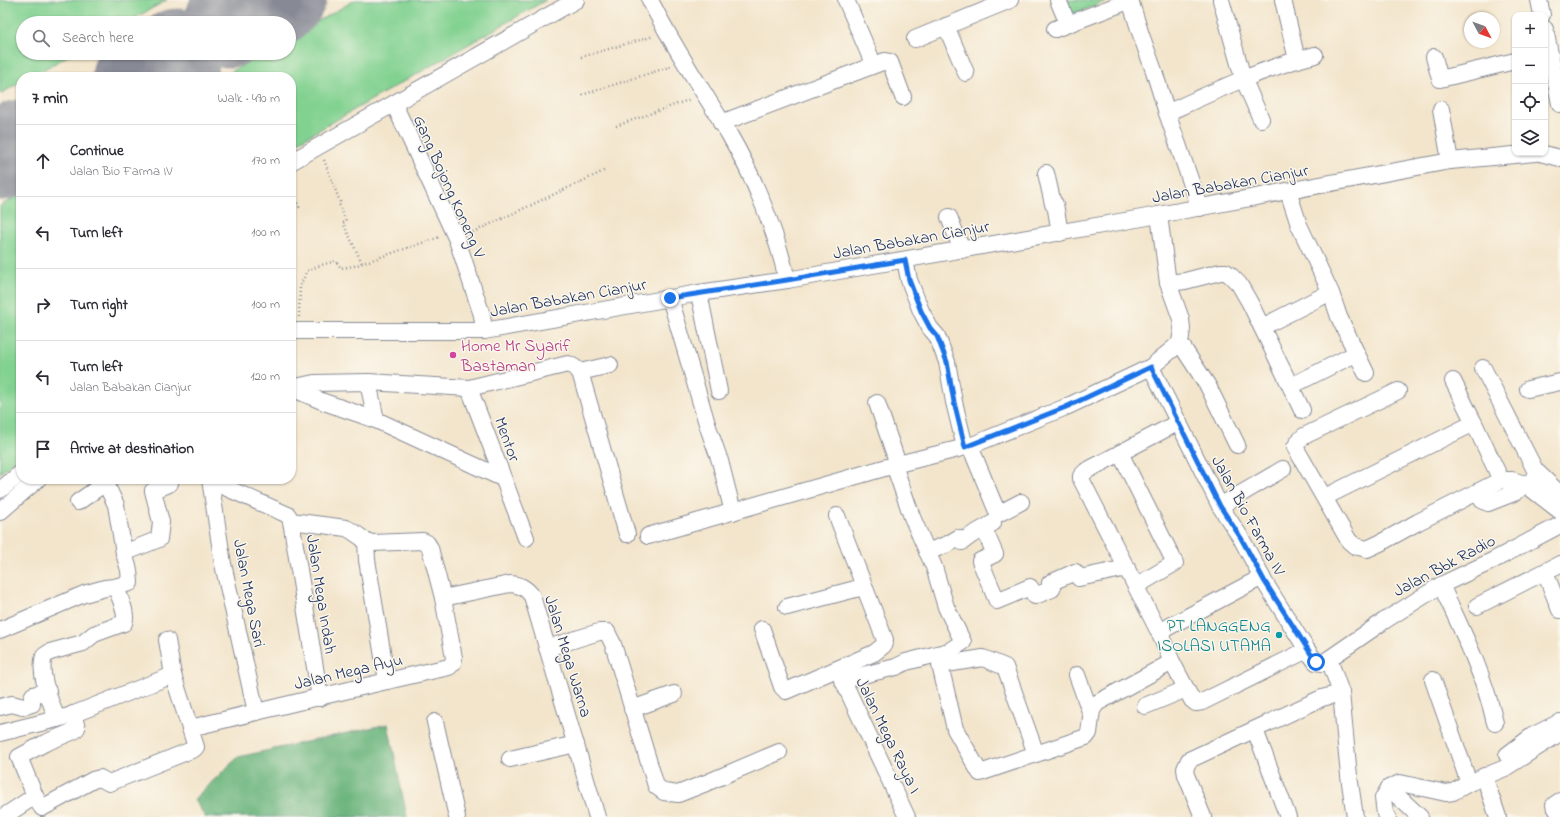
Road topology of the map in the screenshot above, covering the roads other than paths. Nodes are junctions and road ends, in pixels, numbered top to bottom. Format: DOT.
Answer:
graph roads {
  1 [pos="576,0"];
  2 [pos="650,0"];
  3 [pos="846,0"];
  4 [pos="1010,0"];
  5 [pos="1058,0"];
  6 [pos="1130,0"];
  7 [pos="1221,0"];
  8 [pos="1283,0"];
  9 [pos="1539,0"];
  10 [pos="1541,12"];
  11 [pos="946,26"];
  12 [pos="915,39"];
  13 [pos="1548,53"];
  14 [pos="1315,55"];
  15 [pos="870,56"];
  16 [pos="1434,57"];
  17 [pos="1297,60"];
  18 [pos="1512,62"];
  19 [pos="966,73"];
  20 [pos="1244,78"];
  21 [pos="903,97"];
  22 [pos="394,104"];
  23 [pos="1560,104"];
  24 [pos="1441,109"];
  25 [pos="1167,113"];
  26 [pos="1261,119"];
  27 [pos="721,122"];
  28 [pos="1512,155"];
  29 [pos="1548,155"];
  30 [pos="1560,158"];
  31 [pos="296,159"];
  32 [pos="1450,161"];
  33 [pos="1046,174"];
  34 [pos="1288,192"];
  35 [pos="1200,208"];
  36 [pos="1159,215"];
  37 [pos="949,216"];
  38 [pos="1060,233"];
  39 [pos="962,250"];
  40 [pos="905,260"];
  41 [pos="787,280"];
  42 [pos="1168,283"];
  43 [pos="699,293"];
  44 [pos="1325,295"];
  45 [pos="670,298"];
  46 [pos="296,327"];
  47 [pos="1262,327"];
  48 [pos="484,331"];
  49 [pos="1180,343"];
  50 [pos="1349,357"];
  51 [pos="610,365"];
  52 [pos="1151,367"];
  53 [pos="1483,368"];
  54 [pos="580,372"];
  55 [pos="1366,373"];
  56 [pos="1453,381"];
  57 [pos="368,382"];
  58 [pos="1560,382"];
  59 [pos="1291,386"];
  60 [pos="296,387"];
  61 [pos="469,388"];
  62 [pos="1528,389"];
  63 [pos="296,390"];
  64 [pos="719,391"];
  65 [pos="1398,391"];
  66 [pos="877,403"];
  67 [pos="1302,410"];
  68 [pos="376,420"];
  69 [pos="1179,422"];
  70 [pos="1474,423"];
  71 [pos="967,446"];
  72 [pos="1236,446"];
  73 [pos="1120,453"];
  74 [pos="896,464"];
  75 [pos="1283,469"];
  76 [pos="16,477"];
  77 [pos="502,478"];
  78 [pos="1501,480"];
  79 [pos="32,484"];
  80 [pos="104,484"];
  81 [pos="109,484"];
  82 [pos="169,484"];
  83 [pos="212,484"];
  84 [pos="220,484"];
  85 [pos="1525,484"];
  86 [pos="0,490"];
  87 [pos="1476,492"];
  88 [pos="1560,494"];
  89 [pos="1325,497"];
  90 [pos="78,502"];
  91 [pos="1021,502"];
  92 [pos="1560,503"];
  93 [pos="1220,506"];
  94 [pos="1560,511"];
  95 [pos="0,512"];
  96 [pos="733,512"];
  97 [pos="998,514"];
  98 [pos="837,516"];
  99 [pos="291,521"];
  100 [pos="1560,525"];
  101 [pos="984,528"];
  102 [pos="627,534"];
  103 [pos="648,536"];
  104 [pos="526,538"];
  105 [pos="366,541"];
  106 [pos="927,552"];
  107 [pos="124,553"];
  108 [pos="1560,564"];
  109 [pos="1127,568"];
  110 [pos="1545,572"];
  111 [pos="1262,576"];
  112 [pos="1441,585"];
  113 [pos="1136,586"];
  114 [pos="116,587"];
  115 [pos="864,587"];
  116 [pos="443,598"];
  117 [pos="1477,606"];
  118 [pos="787,607"];
  119 [pos="1560,610"];
  120 [pos="762,629"];
  121 [pos="0,630"];
  122 [pos="1160,632"];
  123 [pos="167,640"];
  124 [pos="547,648"];
  125 [pos="1307,650"];
  126 [pos="1329,659"];
  127 [pos="1172,662"];
  128 [pos="173,675"];
  129 [pos="840,675"];
  130 [pos="1077,675"];
  131 [pos="1433,680"];
  132 [pos="387,681"];
  133 [pos="1186,689"];
  134 [pos="48,691"];
  135 [pos="1341,693"];
  136 [pos="674,694"];
  137 [pos="320,698"];
  138 [pos="1145,706"];
  139 [pos="0,707"];
  140 [pos="632,709"];
  141 [pos="256,712"];
  142 [pos="73,714"];
  143 [pos="1091,714"];
  144 [pos="57,719"];
  145 [pos="435,722"];
  146 [pos="1560,722"];
  147 [pos="1495,723"];
  148 [pos="190,728"];
  149 [pos="1255,730"];
  150 [pos="0,733"];
  151 [pos="1560,733"];
  152 [pos="576,744"];
  153 [pos="779,752"];
  154 [pos="1036,754"];
  155 [pos="510,758"];
  156 [pos="1484,776"];
  157 [pos="1469,783"];
  158 [pos="1389,788"];
  159 [pos="1560,801"];
  160 [pos="41,807"];
  161 [pos="1560,815"];
  162 [pos="3,817"];
  163 [pos="457,817"];
  164 [pos="597,817"];
  165 [pos="907,817"];
  166 [pos="1203,817"];
  167 [pos="1288,817"];
  168 [pos="1355,817"];
  169 [pos="1388,817"];
  170 [pos="1420,817"];
  171 [pos="1498,817"];
  1 -- 22 [label="street"];
  2 -- 27 [label="street"];
  3 -- 15 [label="street"];
  4 -- 11 [label="street"];
  5 -- 6 [label="street"];
  6 -- 25 [label="street"];
  7 -- 20 [label="street"];
  8 -- 17 [label="street"];
  9 -- 10 [label="street"];
  11 -- 12 [label="street"];
  11 -- 19 [label="street"];
  13 -- 23 [label="street"];
  14 -- 17 [label="street"];
  16 -- 18 [label="street"];
  17 -- 20 [label="street"];
  20 -- 25 [label="street"];
  20 -- 26 [label="street"];
  21 -- 27 [label="street"];
  22 -- 31 [label="street"];
  22 -- 48 [label="street, Gang Bojong Koneng V"];
  24 -- 32 [label="street"];
  25 -- 35 [label="street"];
  27 -- 41 [label="street"];
  28 -- 32 [label="street, Jalan Babakan Cianjur"];
  29 -- 30 [label="street"];
  32 -- 34 [label="street, Jalan Babakan Cianjur"];
  33 -- 38 [label="street"];
  34 -- 35 [label="street, Jalan Babakan Cianjur"];
  34 -- 55 [label="street"];
  35 -- 36 [label="street, Jalan Babakan Cianjur"];
  36 -- 38 [label="street, Jalan Babakan Cianjur"];
  36 -- 42 [label="street"];
  37 -- 39 [label="street"];
  38 -- 39 [label="street, Jalan Babakan Cianjur"];
  39 -- 40 [label="street, Jalan Babakan Cianjur"];
  40 -- 41 [label="street, Jalan Babakan Cianjur"];
  40 -- 71 [label="street"];
  41 -- 43 [label="street, Jalan Babakan Cianjur"];
  42 -- 47 [label="street"];
  42 -- 49 [label="street"];
  43 -- 45 [label="street, Jalan Babakan Cianjur"];
  43 -- 64 [label="street"];
  44 -- 47 [label="street"];
  45 -- 48 [label="street, Jalan Babakan Cianjur"];
  45 -- 96 [label="street"];
  46 -- 48 [label="street, Jalan Babakan Cianjur"];
  47 -- 59 [label="street"];
  49 -- 52 [label="street"];
  49 -- 72 [label="street"];
  50 -- 59 [label="street"];
  51 -- 54 [label="street"];
  52 -- 69 [label="street, Jalan Bio Farma IV"];
  52 -- 71 [label="street"];
  53 -- 88 [label="street"];
  54 -- 61 [label="street"];
  54 -- 102 [label="street"];
  56 -- 70 [label="street"];
  57 -- 60 [label="street, Mentor"];
  57 -- 61 [label="street, Mentor"];
  57 -- 68 [label="street"];
  58 -- 62 [label="street"];
  59 -- 67 [label="street"];
  61 -- 77 [label="street, Mentor"];
  63 -- 68 [label="street, Mentor"];
  65 -- 89 [label="street"];
  66 -- 74 [label="street"];
  68 -- 77 [label="street, Mentor"];
  69 -- 73 [label="street"];
  69 -- 93 [label="street, Jalan Bio Farma IV"];
  70 -- 78 [label="street"];
  70 -- 89 [label="street"];
  71 -- 74 [label="street"];
  71 -- 97 [label="street"];
  73 -- 109 [label="street"];
  73 -- 113 [label="street"];
  74 -- 96 [label="street"];
  74 -- 106 [label="street"];
  75 -- 93 [label="street"];
  76 -- 86 [label="street"];
  77 -- 104 [label="street"];
  78 -- 85 [label="street"];
  78 -- 87 [label="street"];
  79 -- 95 [label="street"];
  80 -- 90 [label="street"];
  81 -- 107 [label="street"];
  82 -- 107 [label="street"];
  83 -- 141 [label="street, Jalan Mega Sari"];
  84 -- 99 [label="street"];
  85 -- 87 [label="street"];
  85 -- 92 [label="street"];
  85 -- 94 [label="street"];
  87 -- 89 [label="street"];
  91 -- 97 [label="street"];
  93 -- 111 [label="street, Jalan Bio Farma IV"];
  96 -- 103 [label="street"];
  97 -- 101 [label="street"];
  98 -- 115 [label="street"];
  99 -- 105 [label="street"];
  99 -- 137 [label="street, Jalan Mega Indah"];
  100 -- 112 [label="street, Jalan Bbk Radio"];
  101 -- 106 [label="street"];
  101 -- 109 [label="street"];
  105 -- 116 [label="street"];
  105 -- 132 [label="street"];
  106 -- 129 [label="street"];
  107 -- 114 [label="street"];
  108 -- 110 [label="street"];
  109 -- 113 [label="street"];
  110 -- 117 [label="street"];
  110 -- 119 [label="street"];
  111 -- 122 [label="street"];
  111 -- 125 [label="street, Jalan Bio Farma IV"];
  112 -- 126 [label="street, Jalan Bbk Radio"];
  112 -- 147 [label="street"];
  113 -- 122 [label="street"];
  114 -- 121 [label="street"];
  114 -- 134 [label="street"];
  115 -- 118 [label="street"];
  115 -- 129 [label="street"];
  116 -- 124 [label="street, Jalan Mega Warna"];
  116 -- 132 [label="street, Jalan Mega Ayu"];
  120 -- 129 [label="street"];
  122 -- 127 [label="street"];
  123 -- 128 [label="street"];
  124 -- 140 [label="street"];
  124 -- 152 [label="street, Jalan Mega Warna"];
  125 -- 126 [label="street, Jalan Bio Farma IV"];
  125 -- 133 [label="street"];
  126 -- 135 [label="street"];
  127 -- 133 [label="street"];
  127 -- 143 [label="street"];
  128 -- 142 [label="street"];
  128 -- 148 [label="street"];
  129 -- 165 [label="street, Jalan Mega Raya I"];
  130 -- 143 [label="street"];
  131 -- 157 [label="street"];
  132 -- 137 [label="street, Jalan Mega Ayu"];
  133 -- 138 [label="street"];
  134 -- 139 [label="street"];
  134 -- 144 [label="street"];
  135 -- 149 [label="street"];
  135 -- 168 [label="street"];
  136 -- 140 [label="street"];
  137 -- 141 [label="street, Jalan Mega Ayu"];
  140 -- 153 [label="street"];
  141 -- 148 [label="street, Jalan Mega Ayu"];
  142 -- 144 [label="street"];
  142 -- 160 [label="street"];
  143 -- 154 [label="street"];
  144 -- 150 [label="street"];
  145 -- 163 [label="street"];
  146 -- 156 [label="street"];
  148 -- 160 [label="street"];
  149 -- 166 [label="street"];
  149 -- 167 [label="street"];
  151 -- 156 [label="street"];
  152 -- 155 [label="street"];
  152 -- 164 [label="street, Jalan Mega Warna"];
  154 -- 154 [label="street"];
  156 -- 157 [label="street"];
  156 -- 171 [label="street"];
  157 -- 158 [label="street"];
  158 -- 169 [label="street"];
  158 -- 170 [label="street"];
  159 -- 161 [label="street"];
  160 -- 162 [label="street"];
}
